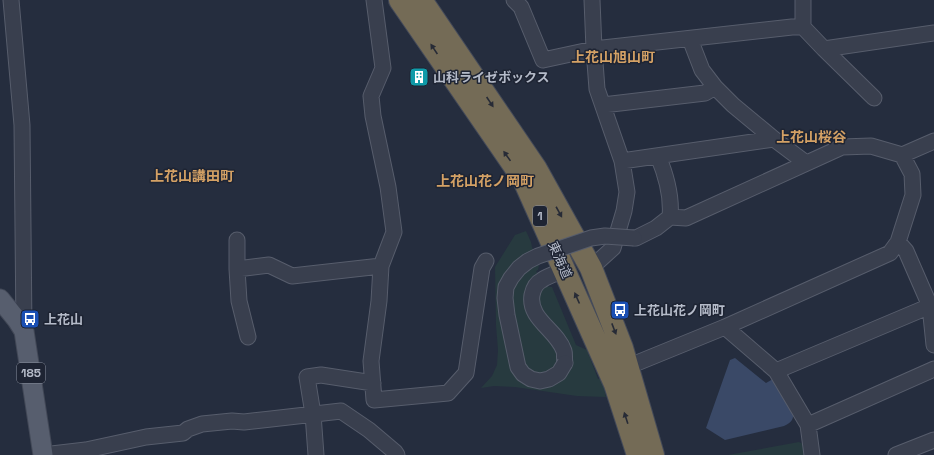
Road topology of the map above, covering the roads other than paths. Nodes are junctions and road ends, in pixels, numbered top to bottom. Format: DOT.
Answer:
graph roads {
  1 [pos="10,0"];
  2 [pos="374,0"];
  3 [pos="400,0"];
  4 [pos="421,0"];
  5 [pos="514,0"];
  6 [pos="592,0"];
  7 [pos="803,0"];
  8 [pos="804,27"];
  9 [pos="934,34"];
  10 [pos="690,39"];
  11 [pos="594,49"];
  12 [pos="824,49"];
  13 [pos="715,87"];
  14 [pos="874,98"];
  15 [pos="603,105"];
  16 [pos="774,139"];
  17 [pos="934,142"];
  18 [pos="902,155"];
  19 [pos="658,156"];
  20 [pos="622,161"];
  21 [pos="806,164"];
  22 [pos="670,217"];
  23 [pos="237,240"];
  24 [pos="898,242"];
  25 [pos="486,260"];
  26 [pos="381,266"];
  27 [pos="591,268"];
  28 [pos="237,269"];
  29 [pos="565,270"];
  30 [pos="0,299"];
  31 [pos="930,306"];
  32 [pos="725,327"];
  33 [pos="24,331"];
  34 [pos="248,337"];
  35 [pos="934,345"];
  36 [pos="627,367"];
  37 [pos="934,369"];
  38 [pos="776,371"];
  39 [pos="373,383"];
  40 [pos="314,414"];
  41 [pos="808,425"];
  42 [pos="934,440"];
  43 [pos="40,454"];
  44 [pos="316,455"];
  45 [pos="397,455"];
  46 [pos="638,455"];
  47 [pos="653,455"];
  48 [pos="812,455"];
  49 [pos="896,455"];
  1 -- 33 [label="street"];
  2 -- 26 [label="street"];
  29 -- 3 [label="highway, 東海道 / 1, one-way"];
  4 -- 27 [label="highway, 東海道 / 1, one-way"];
  5 -- 11 [label="street"];
  6 -- 11 [label="street"];
  7 -- 8 [label="street"];
  8 -- 10 [label="street"];
  8 -- 12 [label="street"];
  9 -- 12 [label="street"];
  10 -- 11 [label="street"];
  10 -- 13 [label="street"];
  11 -- 15 [label="street"];
  12 -- 14 [label="street"];
  13 -- 15 [label="street"];
  13 -- 16 [label="street"];
  15 -- 20 [label="street"];
  16 -- 19 [label="street"];
  16 -- 21 [label="street"];
  17 -- 18 [label="street"];
  18 -- 21 [label="street"];
  18 -- 24 [label="street"];
  19 -- 20 [label="street"];
  19 -- 22 [label="street"];
  20 -- 27 [label="street"];
  21 -- 22 [label="street"];
  22 -- 29 [label="street, bridge"];
  23 -- 28 [label="street"];
  24 -- 31 [label="street"];
  24 -- 32 [label="street"];
  25 -- 39 [label="street"];
  26 -- 28 [label="street"];
  26 -- 39 [label="street"];
  27 -- 36 [label="highway, 東海道 / 1, one-way"];
  28 -- 34 [label="street"];
  46 -- 29 [label="highway, 東海道 / 1, one-way"];
  30 -- 33 [label="main road, 185"];
  31 -- 35 [label="street"];
  31 -- 38 [label="street"];
  32 -- 36 [label="street"];
  32 -- 38 [label="street"];
  33 -- 43 [label="main road, 185"];
  36 -- 47 [label="highway, 東海道 / 1"];
  37 -- 41 [label="street"];
  38 -- 41 [label="street"];
  39 -- 40 [label="street"];
  40 -- 43 [label="street"];
  40 -- 44 [label="street"];
  40 -- 45 [label="street"];
  41 -- 48 [label="street"];
  42 -- 49 [label="street"];
}
